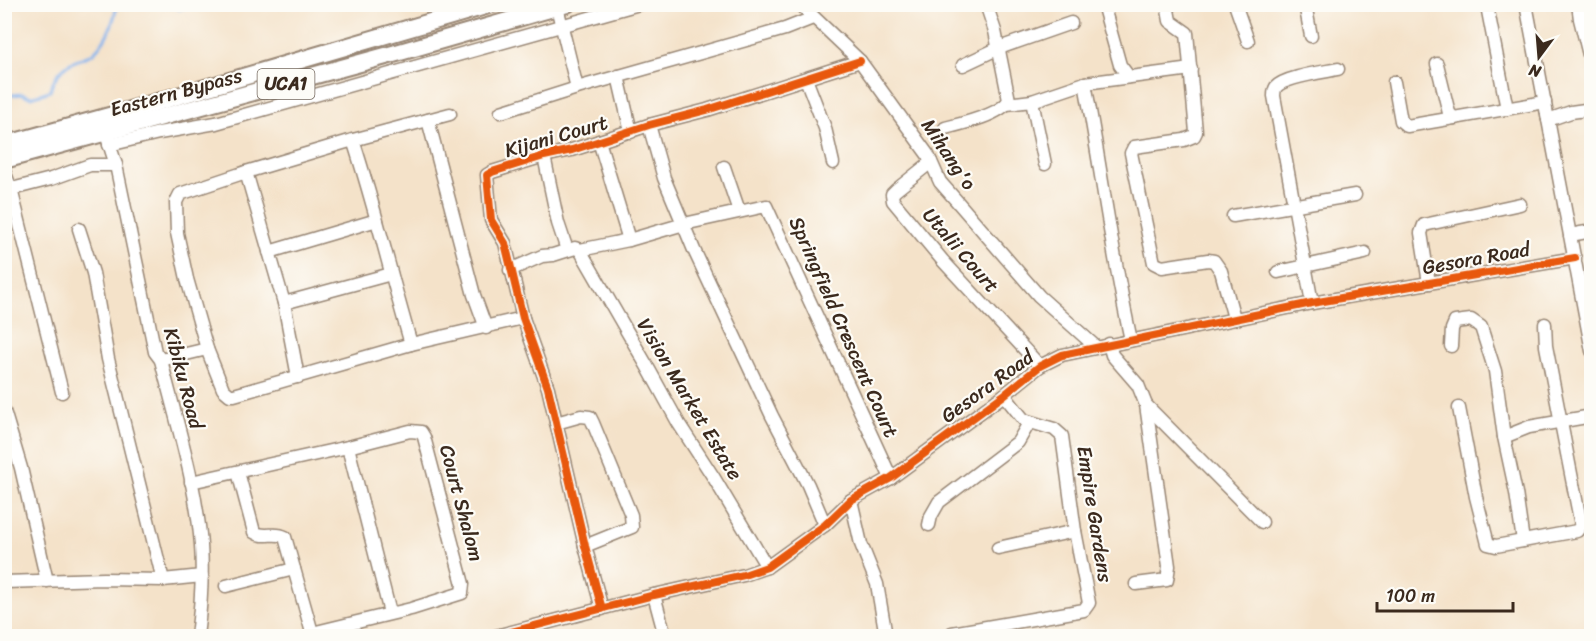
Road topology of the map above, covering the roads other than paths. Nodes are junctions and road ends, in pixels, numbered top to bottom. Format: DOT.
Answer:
graph roads {
  1 [pos="492,4"];
  2 [pos="639,4"];
  3 [pos="800,4"];
  4 [pos="1103,4"];
  5 [pos="1167,4"];
  6 [pos="1235,4"];
  7 [pos="1305,4"];
  8 [pos="1526,4"];
  9 [pos="1578,4"];
  10 [pos="986,5"];
  11 [pos="562,6"];
  12 [pos="1488,11"];
  13 [pos="813,18"];
  14 [pos="1071,23"];
  15 [pos="562,27"];
  16 [pos="386,35"];
  17 [pos="1311,36"];
  18 [pos="450,38"];
  19 [pos="1248,41"];
  20 [pos="999,48"];
  21 [pos="393,54"];
  22 [pos="456,55"];
  23 [pos="860,61"];
  24 [pos="1437,64"];
  25 [pos="963,65"];
  26 [pos="1592,67"];
  27 [pos="1191,69"];
  28 [pos="1338,69"];
  29 [pos="618,76"];
  30 [pos="1129,77"];
  31 [pos="806,79"];
  32 [pos="1394,82"];
  33 [pos="1085,83"];
  34 [pos="577,88"];
  35 [pos="258,91"];
  36 [pos="1032,101"];
  37 [pos="1545,102"];
  38 [pos="1007,104"];
  39 [pos="1507,109"];
  40 [pos="265,110"];
  41 [pos="1592,110"];
  42 [pos="501,112"];
  43 [pos="450,114"];
  44 [pos="1454,118"];
  45 [pos="428,120"];
  46 [pos="1548,120"];
  47 [pos="649,125"];
  48 [pos="945,128"];
  49 [pos="631,132"];
  50 [pos="107,139"];
  51 [pos="352,140"];
  52 [pos="598,141"];
  53 [pos="4,145"];
  54 [pos="544,156"];
  55 [pos="4,160"];
  56 [pos="931,162"];
  57 [pos="833,163"];
  58 [pos="1045,164"];
  59 [pos="116,165"];
  60 [pos="724,167"];
  61 [pos="4,171"];
  62 [pos="246,172"];
  63 [pos="8,190"];
  64 [pos="1355,195"];
  65 [pos="1294,204"];
  66 [pos="1520,204"];
  67 [pos="739,211"];
  68 [pos="1233,216"];
  69 [pos="377,220"];
  70 [pos="684,224"];
  71 [pos="79,229"];
  72 [pos="1592,231"];
  73 [pos="1570,235"];
  74 [pos="629,240"];
  75 [pos="574,250"];
  76 [pos="269,252"];
  77 [pos="1365,254"];
  78 [pos="1575,258"];
  79 [pos="1305,267"];
  80 [pos="510,270"];
  81 [pos="1278,272"];
  82 [pos="391,274"];
  83 [pos="1429,283"];
  84 [pos="1587,294"];
  85 [pos="284,303"];
  86 [pos="1312,303"];
  87 [pos="523,318"];
  88 [pos="1234,318"];
  89 [pos="1545,324"];
  90 [pos="486,328"];
  91 [pos="1131,340"];
  92 [pos="411,344"];
  93 [pos="1109,344"];
  94 [pos="1451,345"];
  95 [pos="1096,347"];
  96 [pos="207,349"];
  97 [pos="1592,351"];
  98 [pos="161,360"];
  99 [pos="1040,366"];
  100 [pos="298,376"];
  101 [pos="62,392"];
  102 [pos="1004,395"];
  103 [pos="1146,405"];
  104 [pos="1459,408"];
  105 [pos="4,411"];
  106 [pos="1592,416"];
  107 [pos="1561,420"];
  108 [pos="556,423"];
  109 [pos="1029,423"];
  110 [pos="1504,437"];
  111 [pos="348,447"];
  112 [pos="238,472"];
  113 [pos="891,478"];
  114 [pos="191,482"];
  115 [pos="851,500"];
  116 [pos="1262,522"];
  117 [pos="825,525"];
  118 [pos="929,525"];
  119 [pos="1075,531"];
  120 [pos="1523,541"];
  121 [pos="585,546"];
  122 [pos="999,548"];
  123 [pos="767,567"];
  124 [pos="294,569"];
  125 [pos="202,576"];
  126 [pos="163,580"];
  127 [pos="47,581"];
  128 [pos="4,582"];
  129 [pos="1136,584"];
  130 [pos="226,586"];
  131 [pos="654,595"];
  132 [pos="602,609"];
  133 [pos="390,613"];
  134 [pos="952,633"];
  135 [pos="313,635"];
  136 [pos="197,636"];
  137 [pos="496,636"];
  138 [pos="665,636"];
  139 [pos="886,636"];
  1 -- 16 [label="main road, Eastern Bypass / UCA1"];
  2 -- 15 [label="street"];
  3 -- 13 [label="street, Mihang'o"];
  4 -- 30 [label="street"];
  5 -- 27 [label="street"];
  6 -- 19 [label="street"];
  7 -- 17 [label="street"];
  8 -- 37 [label="street"];
  9 -- 26 [label="street"];
  10 -- 20 [label="street"];
  11 -- 15 [label="street"];
  11 -- 18 [label="main road, Eastern Bypass / UCA1"];
  12 -- 39 [label="street"];
  13 -- 23 [label="street, Mihang'o"];
  13 -- 29 [label="street"];
  14 -- 20 [label="street"];
  15 -- 22 [label="street"];
  15 -- 34 [label="street"];
  16 -- 21 [label="main road"];
  16 -- 53 [label="main road, Eastern Bypass / UCA1"];
  18 -- 21 [label="main road, Eastern Bypass / UCA1"];
  18 -- 22 [label="street"];
  20 -- 25 [label="street"];
  20 -- 38 [label="street"];
  21 -- 35 [label="main road, Eastern Bypass / UCA1"];
  22 -- 40 [label="street"];
  23 -- 31 [label="street, Kijani Court"];
  23 -- 56 [label="street, Mihang'o"];
  24 -- 44 [label="street"];
  27 -- 30 [label="street"];
  27 -- 88 [label="street"];
  28 -- 65 [label="street"];
  29 -- 34 [label="street"];
  29 -- 49 [label="street"];
  30 -- 33 [label="street"];
  31 -- 47 [label="street, Kijani Court"];
  31 -- 57 [label="street"];
  32 -- 44 [label="street"];
  33 -- 36 [label="street"];
  33 -- 91 [label="street"];
  34 -- 42 [label="street"];
  35 -- 40 [label="street"];
  35 -- 50 [label="main road, Eastern Bypass / UCA1"];
  36 -- 38 [label="street"];
  36 -- 58 [label="street"];
  37 -- 39 [label="street"];
  37 -- 46 [label="street"];
  38 -- 48 [label="street"];
  39 -- 44 [label="street"];
  40 -- 50 [label="street"];
  41 -- 46 [label="street"];
  43 -- 45 [label="street"];
  45 -- 51 [label="street"];
  45 -- 90 [label="street"];
  46 -- 73 [label="street"];
  47 -- 49 [label="street, Kijani Court"];
  47 -- 70 [label="street"];
  49 -- 52 [label="street, Kijani Court"];
  50 -- 55 [label="main road, Eastern Bypass / UCA1"];
  50 -- 59 [label="street, Kibiku Road"];
  51 -- 62 [label="street"];
  51 -- 69 [label="street"];
  52 -- 54 [label="street, Kijani Court"];
  52 -- 74 [label="street"];
  54 -- 75 [label="street, Vision Market Estate"];
  54 -- 80 [label="street, Kijani Court"];
  56 -- 95 [label="street, Mihang'o"];
  56 -- 99 [label="street, Utalii Court"];
  59 -- 63 [label="street"];
  59 -- 98 [label="street, Kibiku Road"];
  60 -- 67 [label="street"];
  61 -- 63 [label="street"];
  62 -- 76 [label="street"];
  62 -- 96 [label="street"];
  63 -- 101 [label="street"];
  64 -- 65 [label="street"];
  65 -- 68 [label="street"];
  65 -- 79 [label="street"];
  66 -- 83 [label="street"];
  67 -- 70 [label="street, Springfield Crescent Court"];
  67 -- 113 [label="street, Springfield Crescent Court"];
  69 -- 76 [label="street"];
  69 -- 82 [label="street"];
  70 -- 74 [label="street, Springfield Crescent Court"];
  70 -- 117 [label="street"];
  71 -- 126 [label="street"];
  72 -- 73 [label="street"];
  73 -- 78 [label="street"];
  74 -- 75 [label="street, Springfield Crescent Court"];
  75 -- 80 [label="street, Springfield Crescent Court"];
  75 -- 123 [label="street, Vision Market Estate"];
  76 -- 85 [label="street"];
  77 -- 79 [label="street"];
  78 -- 83 [label="street, Gesora Road"];
  78 -- 84 [label="street"];
  79 -- 81 [label="street"];
  79 -- 86 [label="street"];
  80 -- 87 [label="street, Kijani Court"];
  82 -- 85 [label="street"];
  82 -- 92 [label="street"];
  83 -- 86 [label="street, Gesora Road"];
  84 -- 97 [label="street"];
  85 -- 100 [label="street"];
  86 -- 88 [label="street, Gesora Road"];
  87 -- 90 [label="street"];
  87 -- 108 [label="street, Kijani Court"];
  88 -- 91 [label="street, Gesora Road"];
  89 -- 107 [label="street"];
  90 -- 92 [label="street"];
  91 -- 93 [label="street, Gesora Road"];
  92 -- 100 [label="street"];
  93 -- 95 [label="street, Gesora Road"];
  93 -- 103 [label="street"];
  94 -- 110 [label="street"];
  95 -- 99 [label="street, Gesora Road"];
  96 -- 98 [label="street"];
  96 -- 100 [label="street"];
  98 -- 114 [label="street, Kibiku Road"];
  99 -- 102 [label="street, Gesora Road"];
  102 -- 109 [label="street"];
  102 -- 113 [label="street, Gesora Road"];
  103 -- 116 [label="street"];
  103 -- 129 [label="street"];
  104 -- 120 [label="street"];
  105 -- 127 [label="street"];
  106 -- 107 [label="street"];
  107 -- 110 [label="street"];
  107 -- 120 [label="street"];
  108 -- 121 [label="street, Kijani Court"];
  108 -- 121 [label="street"];
  109 -- 118 [label="street"];
  109 -- 119 [label="street, Empire Gardens"];
  110 -- 120 [label="street"];
  111 -- 112 [label="street, Court Shalom"];
  111 -- 133 [label="street"];
  111 -- 133 [label="street, Court Shalom"];
  112 -- 114 [label="street, Court Shalom"];
  112 -- 124 [label="street"];
  113 -- 115 [label="street, Gesora Road"];
  114 -- 125 [label="street, Kibiku Road"];
  115 -- 117 [label="street, Gesora Road"];
  115 -- 139 [label="street"];
  117 -- 123 [label="street, Gesora Road"];
  119 -- 122 [label="street"];
  119 -- 134 [label="street, Empire Gardens"];
  121 -- 132 [label="street, Kijani Court"];
  123 -- 131 [label="street, Gesora Road"];
  124 -- 130 [label="street"];
  124 -- 135 [label="street"];
  125 -- 126 [label="street"];
  125 -- 136 [label="street, Kibiku Road"];
  126 -- 127 [label="street"];
  127 -- 128 [label="street"];
  131 -- 132 [label="street, Gesora Road"];
  131 -- 138 [label="street"];
  132 -- 137 [label="street, Gesora Road"];
  133 -- 135 [label="street, Court Shalom"];
}
